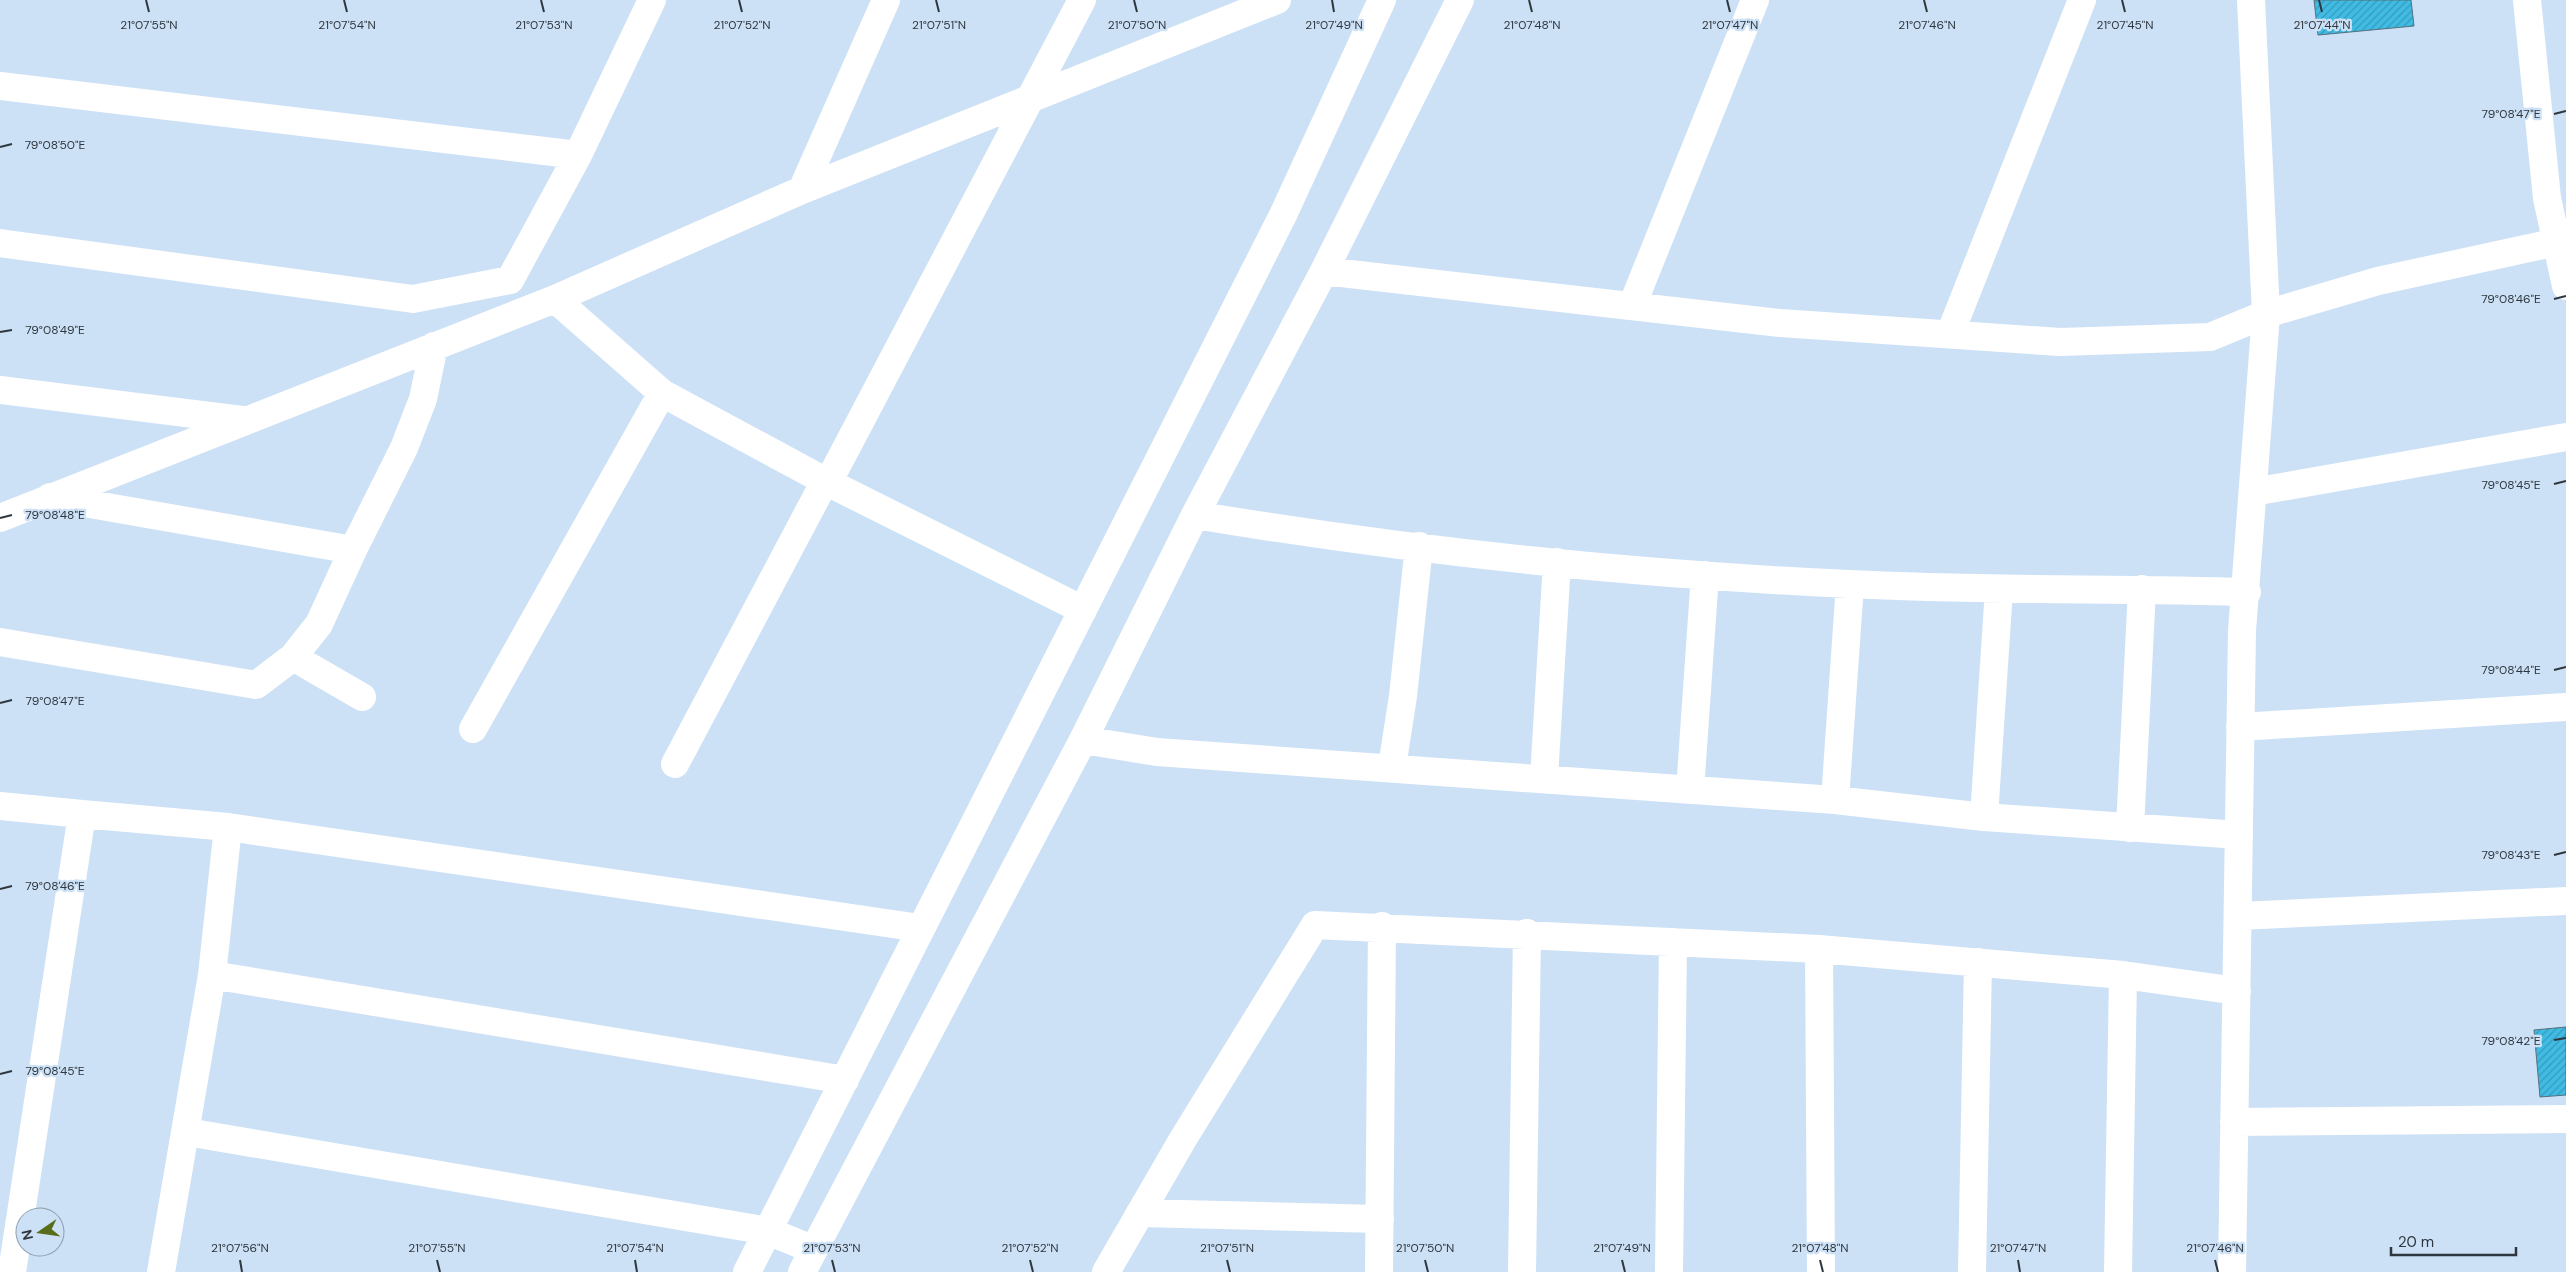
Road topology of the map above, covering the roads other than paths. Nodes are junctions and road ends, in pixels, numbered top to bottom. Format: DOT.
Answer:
graph roads {
  1 [pos="652,0"];
  2 [pos="886,0"];
  3 [pos="1082,0"];
  4 [pos="1277,0"];
  5 [pos="1382,0"];
  6 [pos="1460,0"];
  7 [pos="1754,0"];
  8 [pos="2082,0"];
  9 [pos="2251,0"];
  10 [pos="2528,0"];
  11 [pos="0,86"];
  12 [pos="1030,98"];
  13 [pos="578,155"];
  14 [pos="802,190"];
  15 [pos="2557,242"];
  16 [pos="0,243"];
  17 [pos="1324,271"];
  18 [pos="2566,286"];
  19 [pos="555,299"];
  20 [pos="1632,306"];
  21 [pos="2266,314"];
  22 [pos="1950,334"];
  23 [pos="434,346"];
  24 [pos="0,390"];
  25 [pos="662,394"];
  26 [pos="244,420"];
  27 [pos="2566,437"];
  28 [pos="824,481"];
  29 [pos="2253,492"];
  30 [pos="50,497"];
  31 [pos="1195,515"];
  32 [pos="0,518"];
  33 [pos="1419,546"];
  34 [pos="353,550"];
  35 [pos="1557,562"];
  36 [pos="1705,575"];
  37 [pos="1850,584"];
  38 [pos="1999,589"];
  39 [pos="2142,589"];
  40 [pos="2247,592"];
  41 [pos="1083,610"];
  42 [pos="0,642"];
  43 [pos="293,657"];
  44 [pos="362,697"];
  45 [pos="2566,707"];
  46 [pos="2240,727"];
  47 [pos="473,729"];
  48 [pos="1083,740"];
  49 [pos="675,764"];
  50 [pos="1392,768"];
  51 [pos="1544,778"];
  52 [pos="1690,790"];
  53 [pos="1836,800"];
  54 [pos="0,806"];
  55 [pos="82,814"];
  56 [pos="1984,817"];
  57 [pos="228,827"];
  58 [pos="2130,828"];
  59 [pos="2239,835"];
  60 [pos="2566,901"];
  61 [pos="2238,916"];
  62 [pos="1382,926"];
  63 [pos="920,928"];
  64 [pos="1527,933"];
  65 [pos="1673,942"];
  66 [pos="1819,948"];
  67 [pos="1978,962"];
  68 [pos="212,975"];
  69 [pos="2123,975"];
  70 [pos="2237,991"];
  71 [pos="845,1080"];
  72 [pos="2566,1119"];
  73 [pos="2234,1122"];
  74 [pos="187,1132"];
  75 [pos="1140,1213"];
  76 [pos="1380,1219"];
  77 [pos="768,1231"];
  78 [pos="808,1261"];
  79 [pos="12,1272"];
  80 [pos="161,1272"];
  81 [pos="747,1272"];
  82 [pos="1106,1272"];
  83 [pos="1379,1272"];
  84 [pos="1522,1272"];
  85 [pos="1669,1272"];
  86 [pos="1821,1272"];
  87 [pos="1972,1272"];
  88 [pos="2118,1272"];
  89 [pos="2232,1272"];
  1 -- 13 [label="street"];
  2 -- 14 [label="street"];
  3 -- 12 [label="street"];
  4 -- 12 [label="street"];
  5 -- 41 [label="street"];
  6 -- 17 [label="street"];
  7 -- 20 [label="street"];
  8 -- 22 [label="street"];
  9 -- 21 [label="street"];
  10 -- 15 [label="street"];
  11 -- 13 [label="street"];
  12 -- 14 [label="street"];
  12 -- 28 [label="street"];
  13 -- 16 [label="street"];
  14 -- 19 [label="street"];
  15 -- 18 [label="street"];
  15 -- 21 [label="street"];
  17 -- 20 [label="street"];
  17 -- 31 [label="street"];
  19 -- 23 [label="street"];
  19 -- 25 [label="street"];
  20 -- 22 [label="street"];
  21 -- 22 [label="street"];
  21 -- 29 [label="street"];
  23 -- 26 [label="street"];
  23 -- 34 [label="street"];
  24 -- 26 [label="street"];
  25 -- 28 [label="street"];
  25 -- 47 [label="street"];
  26 -- 30 [label="street"];
  27 -- 29 [label="street"];
  28 -- 41 [label="street"];
  28 -- 49 [label="street"];
  29 -- 40 [label="street"];
  30 -- 32 [label="street"];
  30 -- 34 [label="street"];
  31 -- 33 [label="street"];
  31 -- 48 [label="street"];
  33 -- 35 [label="street"];
  33 -- 50 [label="street"];
  34 -- 43 [label="street"];
  35 -- 36 [label="street"];
  35 -- 51 [label="street"];
  36 -- 37 [label="street"];
  36 -- 52 [label="street"];
  37 -- 38 [label="street"];
  37 -- 53 [label="street"];
  38 -- 39 [label="street"];
  38 -- 56 [label="street"];
  39 -- 40 [label="street"];
  39 -- 58 [label="street"];
  40 -- 46 [label="street"];
  41 -- 63 [label="street"];
  42 -- 43 [label="street"];
  43 -- 44 [label="street"];
  45 -- 46 [label="street"];
  46 -- 59 [label="street"];
  48 -- 50 [label="street"];
  48 -- 78 [label="street"];
  50 -- 51 [label="street"];
  51 -- 52 [label="street"];
  52 -- 53 [label="street"];
  53 -- 56 [label="street"];
  54 -- 55 [label="street"];
  55 -- 57 [label="street"];
  55 -- 79 [label="street"];
  56 -- 58 [label="street"];
  57 -- 63 [label="street"];
  57 -- 68 [label="street"];
  58 -- 59 [label="street"];
  59 -- 61 [label="street"];
  60 -- 61 [label="street"];
  61 -- 70 [label="street"];
  62 -- 64 [label="street"];
  62 -- 75 [label="street"];
  62 -- 76 [label="street"];
  63 -- 71 [label="street"];
  64 -- 65 [label="street"];
  64 -- 84 [label="street"];
  65 -- 66 [label="street"];
  65 -- 85 [label="street"];
  66 -- 67 [label="street"];
  66 -- 86 [label="street"];
  67 -- 69 [label="street"];
  67 -- 87 [label="street"];
  68 -- 71 [label="street"];
  68 -- 74 [label="street"];
  69 -- 70 [label="street"];
  69 -- 88 [label="street"];
  70 -- 73 [label="street"];
  71 -- 77 [label="street"];
  72 -- 73 [label="street"];
  73 -- 89 [label="street"];
  74 -- 77 [label="street"];
  74 -- 80 [label="street"];
  75 -- 76 [label="street"];
  75 -- 82 [label="street"];
  76 -- 83 [label="street"];
  77 -- 78 [label="street"];
  77 -- 81 [label="street"];
}
